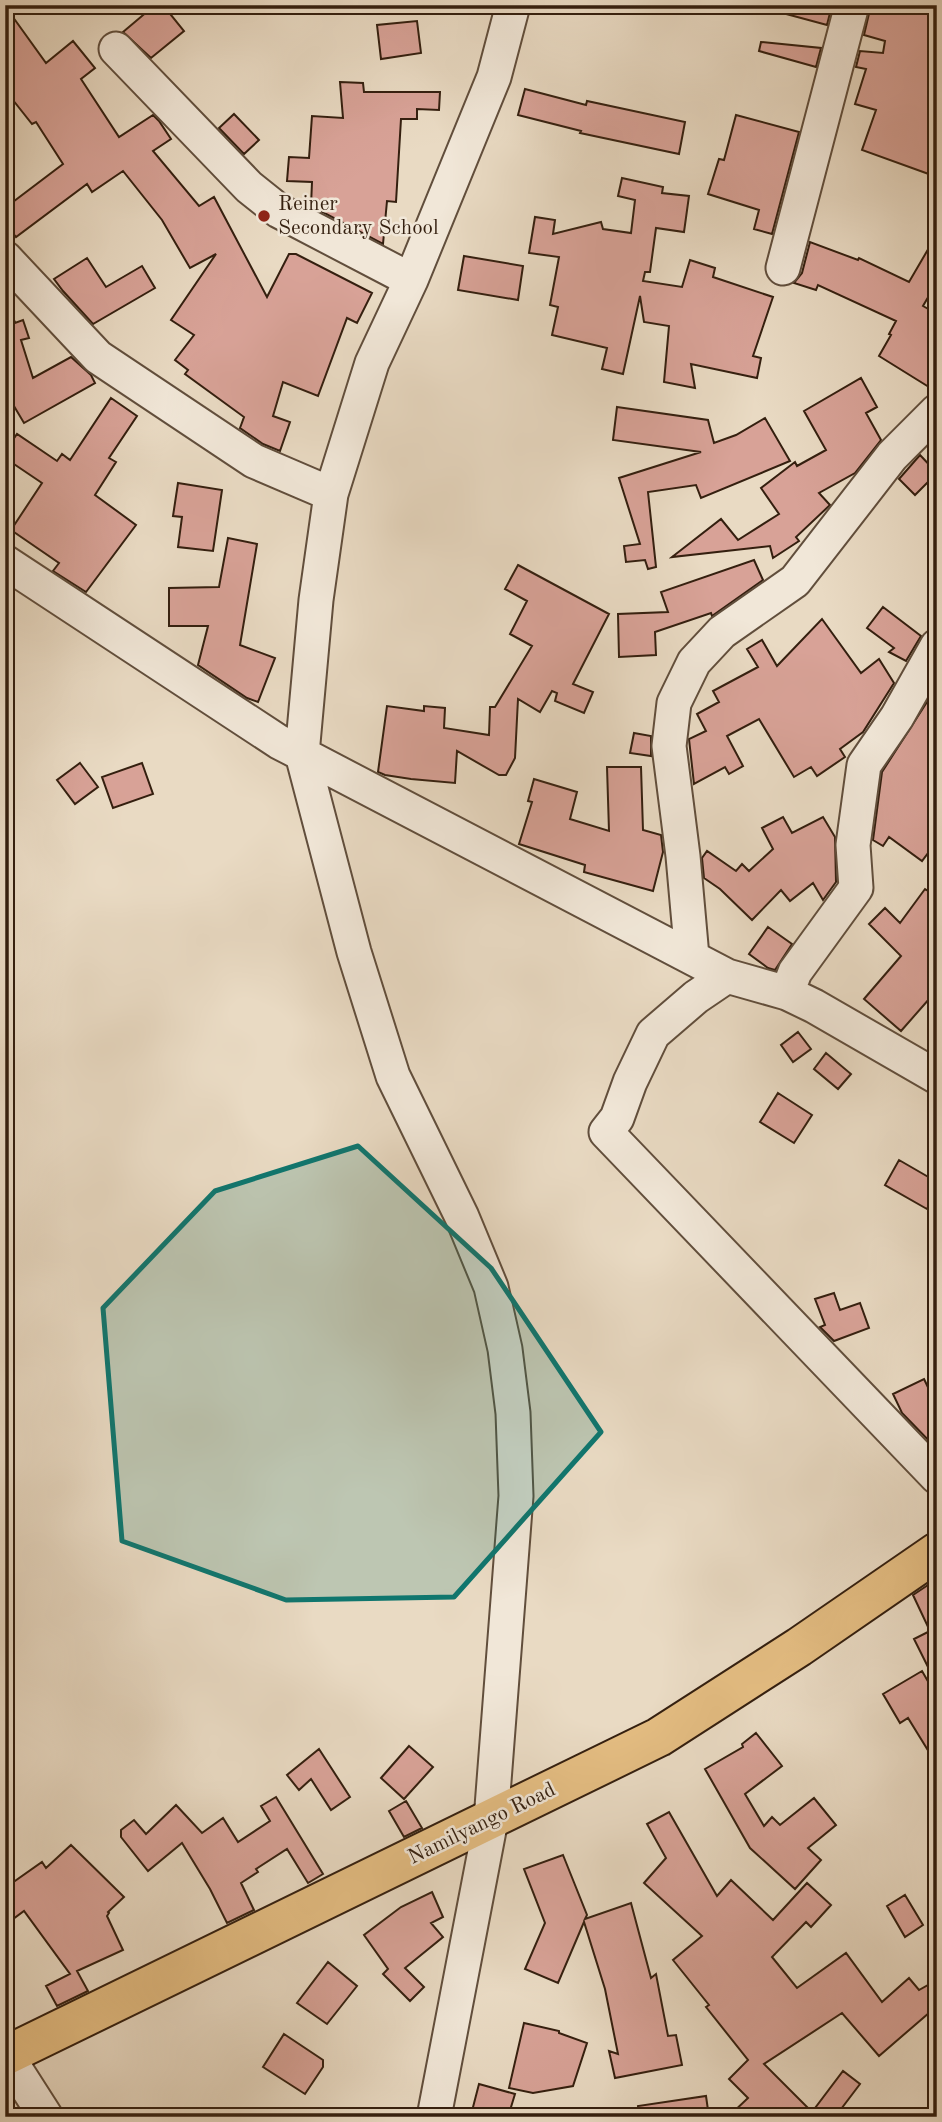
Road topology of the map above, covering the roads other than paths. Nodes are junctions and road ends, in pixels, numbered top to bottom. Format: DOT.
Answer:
graph roads {
  1 [pos="513,5"];
  2 [pos="852,5"];
  3 [pos="116,49"];
  4 [pos="5,258"];
  5 [pos="783,268"];
  6 [pos="411,280"];
  7 [pos="937,411"];
  8 [pos="331,494"];
  9 [pos="5,562"];
  10 [pos="937,646"];
  11 [pos="290,748"];
  12 [pos="692,957"];
  13 [pos="727,976"];
  14 [pos="787,993"];
  15 [pos="937,1077"];
  16 [pos="937,1477"];
  17 [pos="937,1552"];
  18 [pos="491,1820"];
  19 [pos="6,2056"];
  20 [pos="46,2117"];
  21 [pos="434,2117"];
  1 -- 6 [label="street"];
  2 -- 5 [label="street"];
  3 -- 6 [label="street"];
  4 -- 8 [label="street"];
  6 -- 8 [label="street"];
  7 -- 12 [label="street"];
  8 -- 11 [label="street"];
  9 -- 11 [label="street"];
  10 -- 14 [label="street"];
  11 -- 12 [label="street"];
  11 -- 18 [label="street"];
  12 -- 13 [label="street"];
  13 -- 14 [label="street"];
  13 -- 16 [label="street"];
  14 -- 15 [label="street"];
  17 -- 18 [label="main road, Namilyango Road"];
  18 -- 19 [label="main road, Namilyango Road"];
  18 -- 21 [label="street"];
  19 -- 20 [label="street"];
}
